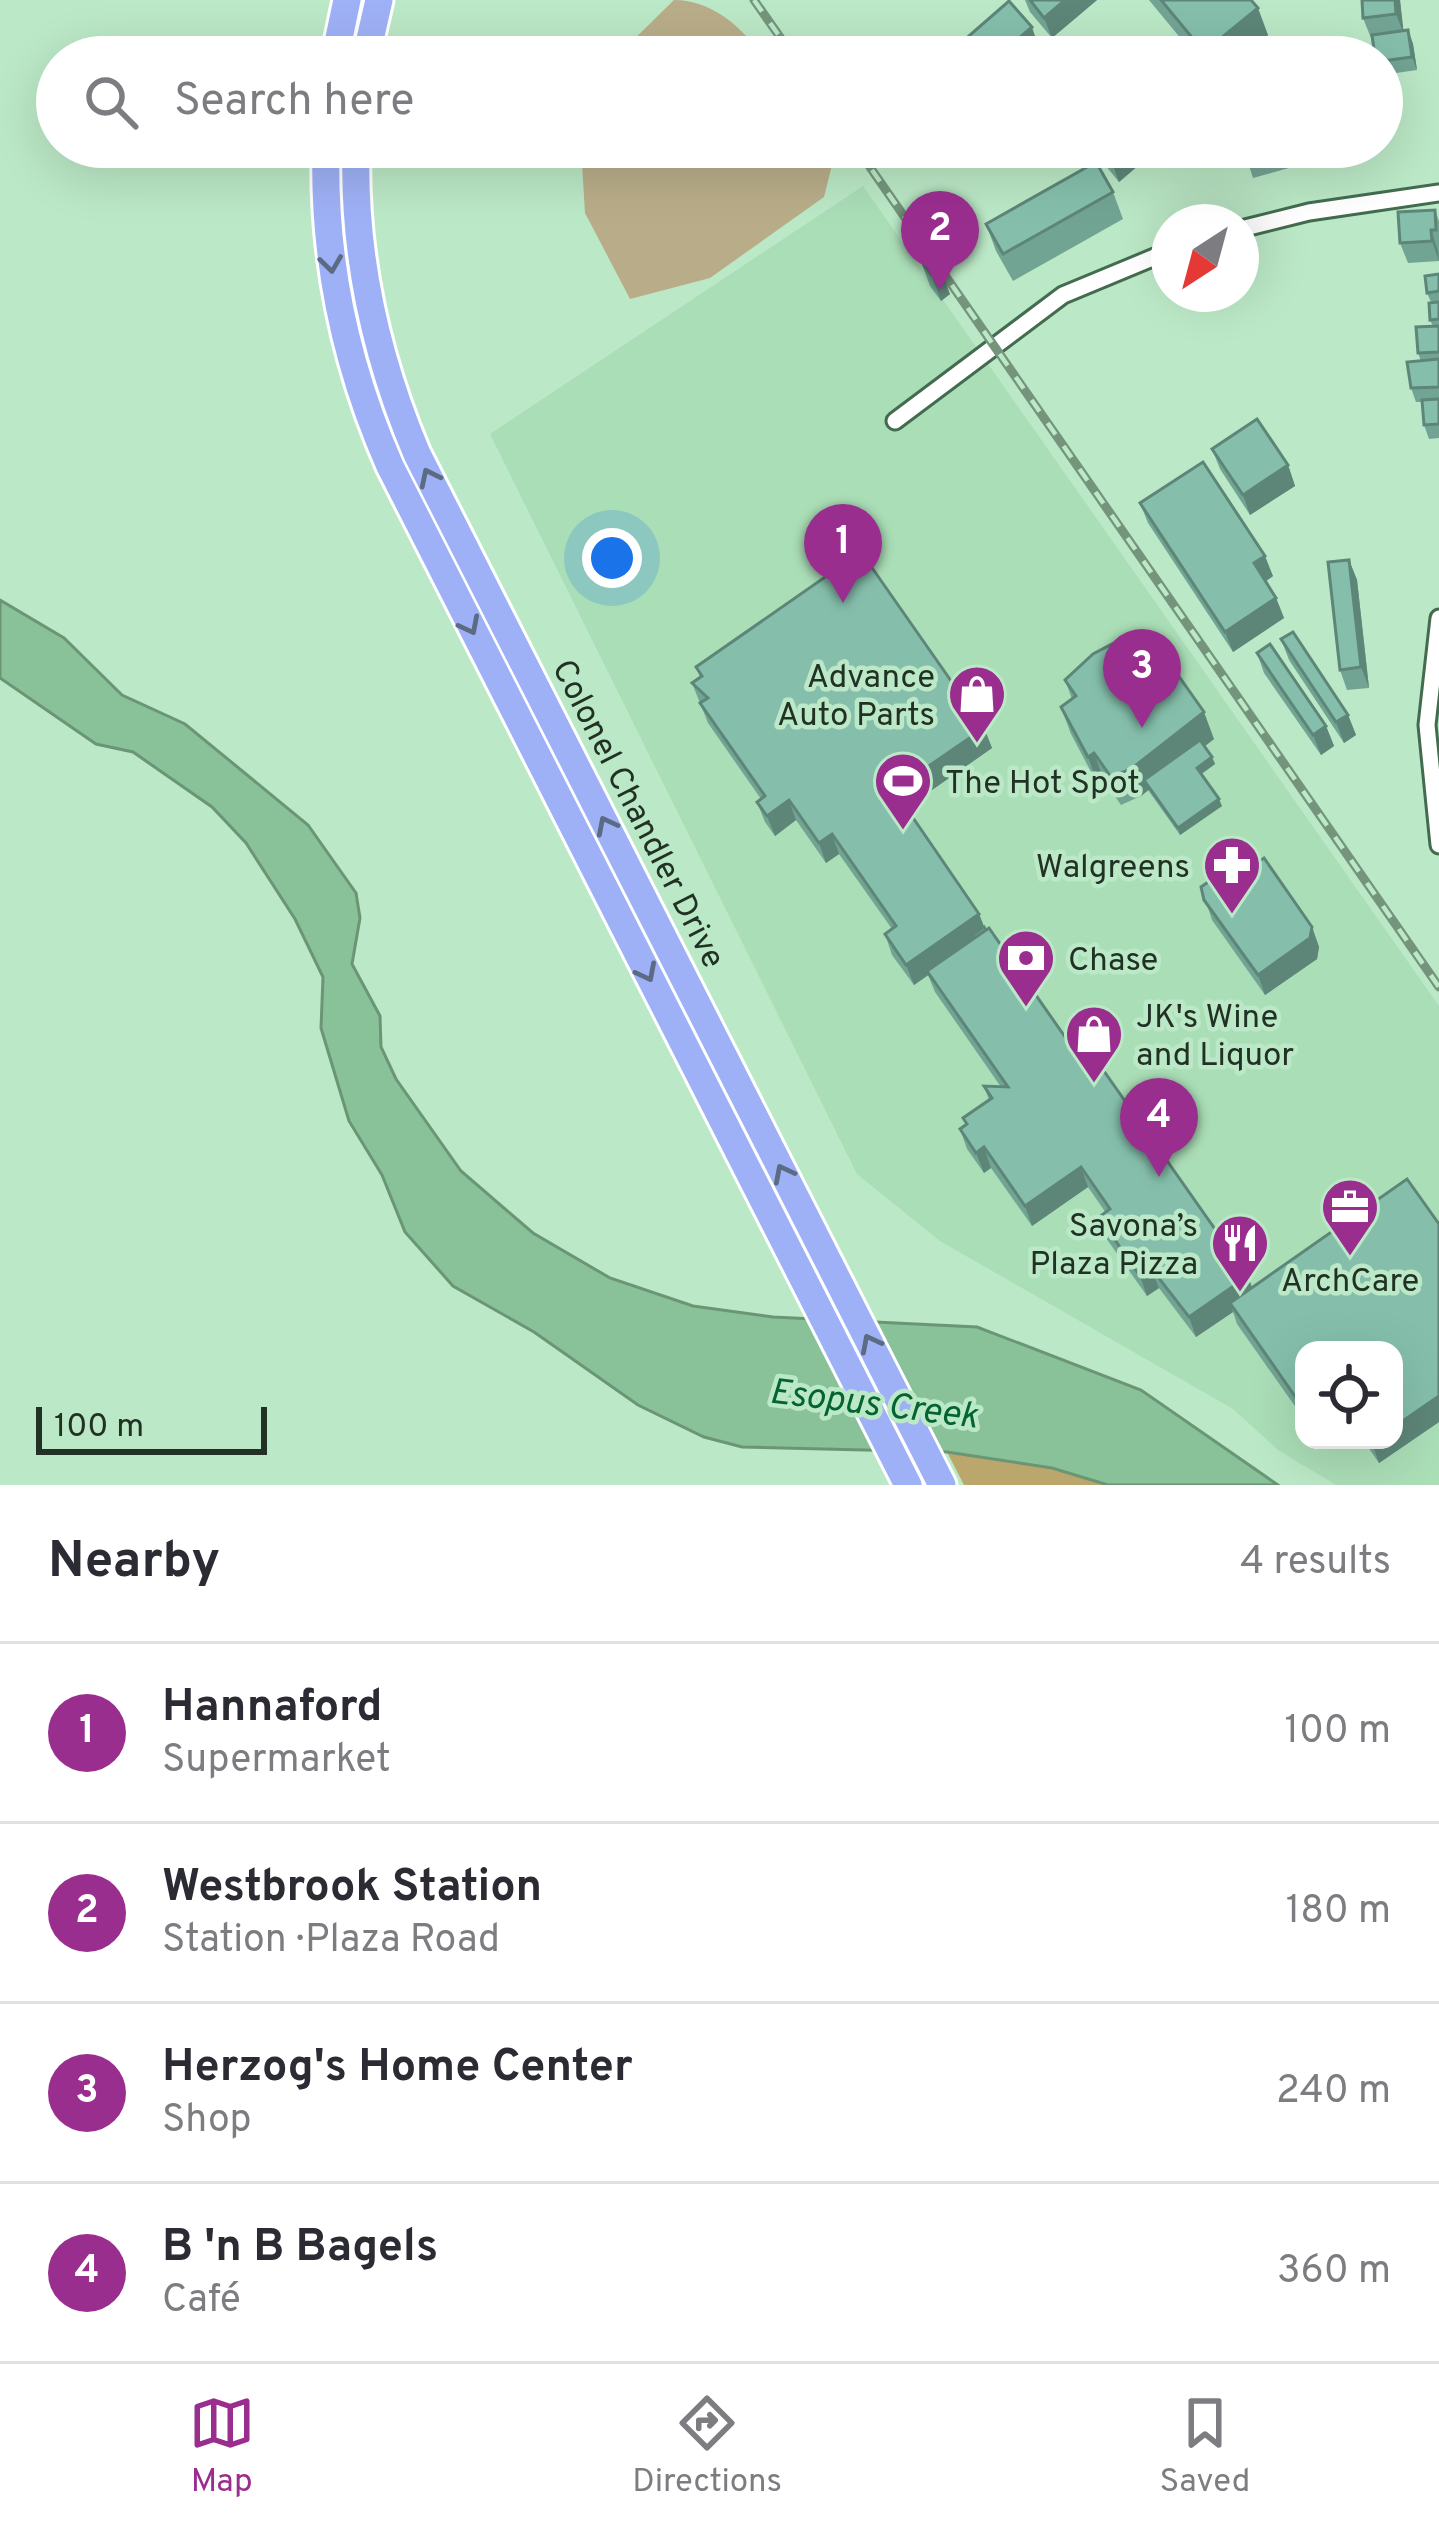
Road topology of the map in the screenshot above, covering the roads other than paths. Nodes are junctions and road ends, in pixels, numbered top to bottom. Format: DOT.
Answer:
graph roads {
  1 [pos="347,0"];
  2 [pos="379,0"];
  3 [pos="339,36"];
  4 [pos="371,36"];
  5 [pos="327,168"];
  6 [pos="357,168"];
  7 [pos="1439,194"];
  8 [pos="1259,225"];
  9 [pos="1151,258"];
  10 [pos="895,421"];
  11 [pos="1439,618"];
  12 [pos="1439,845"];
  13 [pos="908,1485"];
  14 [pos="942,1485"];
  1 -- 3 [label="highway"];
  2 -- 4 [label="highway"];
  5 -- 13 [label="highway, Colonel Chandler Drive, one-way"];
  14 -- 6 [label="highway, Colonel Chandler Drive, one-way"];
  7 -- 8 [label="street"];
  9 -- 10 [label="street"];
  11 -- 12 [label="street"];
}
